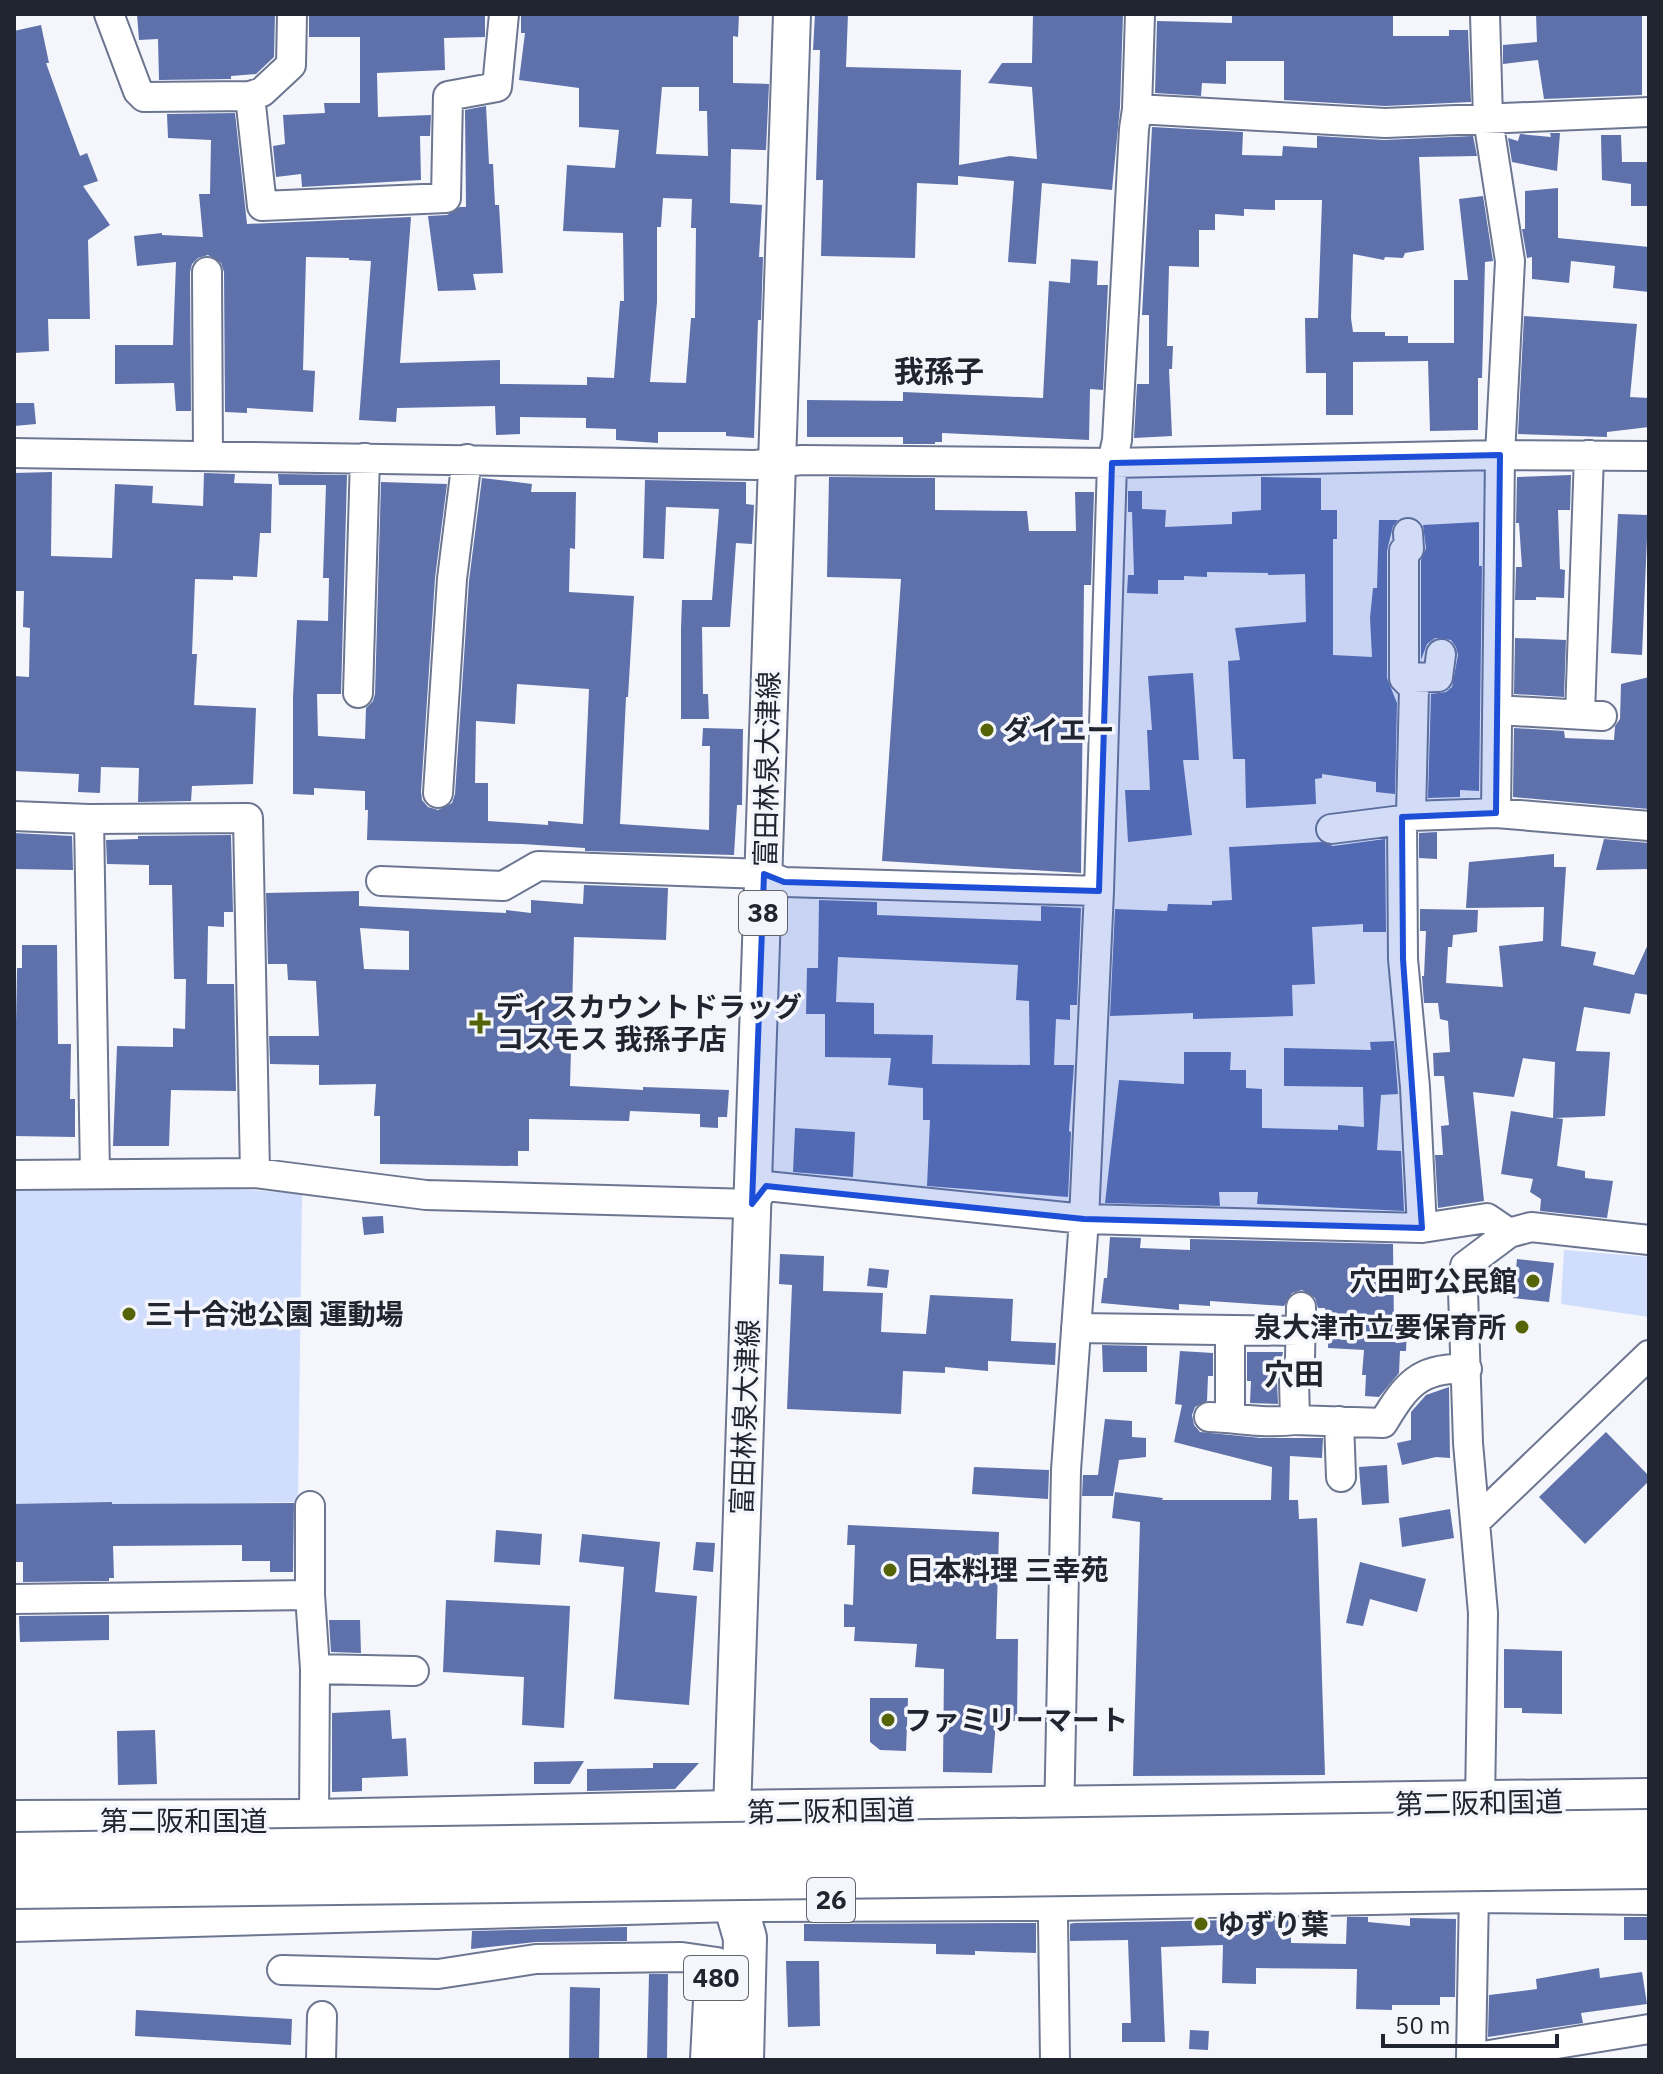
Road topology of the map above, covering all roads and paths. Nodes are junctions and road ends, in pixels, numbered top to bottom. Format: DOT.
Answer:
graph roads {
  1 [pos="109,14"];
  2 [pos="292,14"];
  3 [pos="504,14"];
  4 [pos="792,14"];
  5 [pos="1140,14"];
  6 [pos="1485,14"];
  7 [pos="250,96"];
  8 [pos="1137,109"];
  9 [pos="1649,112"];
  10 [pos="1488,119"];
  11 [pos="207,272"];
  12 [pos="14,453"];
  13 [pos="1500,455"];
  14 [pos="1589,455"];
  15 [pos="208,456"];
  16 [pos="1649,456"];
  17 [pos="365,458"];
  18 [pos="467,459"];
  19 [pos="777,463"];
  20 [pos="1112,463"];
  21 [pos="1408,533"];
  22 [pos="1441,654"];
  23 [pos="1404,678"];
  24 [pos="358,693"];
  25 [pos="1497,710"];
  26 [pos="432,778"];
  27 [pos="1496,813"];
  28 [pos="14,816"];
  29 [pos="1406,818"];
  30 [pos="89,819"];
  31 [pos="1649,826"];
  32 [pos="1331,829"];
  33 [pos="764,874"];
  34 [pos="381,881"];
  35 [pos="1099,891"];
  36 [pos="255,1173"];
  37 [pos="95,1174"];
  38 [pos="14,1175"];
  39 [pos="752,1204"];
  40 [pos="1084,1219"];
  41 [pos="1422,1228"];
  42 [pos="1509,1233"];
  43 [pos="1649,1240"];
  44 [pos="1076,1328"];
  45 [pos="1230,1330"];
  46 [pos="1649,1355"];
  47 [pos="1467,1369"];
  48 [pos="1295,1420"];
  49 [pos="1339,1421"];
  50 [pos="1341,1477"];
  51 [pos="310,1506"];
  52 [pos="1475,1522"];
  53 [pos="310,1595"];
  54 [pos="14,1599"];
  55 [pos="315,1669"];
  56 [pos="414,1671"];
  57 [pos="1649,1800"];
  58 [pos="1480,1803"];
  59 [pos="1060,1809"];
  60 [pos="732,1812"];
  61 [pos="314,1821"];
  62 [pos="14,1822"];
  63 [pos="1649,1831"];
  64 [pos="14,1854"];
  65 [pos="1649,1867"];
  66 [pos="14,1887"];
  67 [pos="1474,1891"];
  68 [pos="1649,1893"];
  69 [pos="1055,1899"];
  70 [pos="734,1900"];
  71 [pos="14,1920"];
  72 [pos="717,1962"];
  73 [pos="282,1970"];
  74 [pos="322,2016"];
  75 [pos="1649,2029"];
  76 [pos="1569,2051"];
  77 [pos="1464,2059"];
  78 [pos="321,2060"];
  79 [pos="712,2060"];
  80 [pos="742,2060"];
  81 [pos="1055,2060"];
  1 -- 7 [label="street"];
  2 -- 7 [label="street"];
  3 -- 7 [label="street"];
  4 -- 19 [label="main road, 富田林泉大津線 / 38"];
  5 -- 8 [label="street"];
  6 -- 10 [label="street"];
  8 -- 10 [label="street"];
  8 -- 20 [label="street"];
  9 -- 10 [label="street"];
  10 -- 13 [label="street"];
  11 -- 15 [label="street"];
  12 -- 15 [label="street"];
  13 -- 14 [label="street"];
  13 -- 20 [label="street"];
  13 -- 25 [label="street"];
  14 -- 16 [label="street"];
  14 -- 25 [label="street"];
  15 -- 17 [label="street"];
  17 -- 18 [label="street"];
  17 -- 24 [label="street"];
  18 -- 19 [label="street"];
  18 -- 26 [label="street"];
  19 -- 20 [label="street"];
  19 -- 33 [label="main road, 富田林泉大津線 / 38"];
  20 -- 35 [label="street"];
  21 -- 23 [label="street"];
  22 -- 23 [label="street"];
  23 -- 29 [label="street"];
  25 -- 27 [label="street"];
  27 -- 29 [label="street"];
  27 -- 31 [label="street"];
  28 -- 30 [label="street"];
  29 -- 32 [label="street"];
  29 -- 41 [label="street"];
  30 -- 36 [label="street"];
  30 -- 37 [label="street"];
  33 -- 34 [label="street"];
  33 -- 35 [label="street"];
  33 -- 39 [label="main road, 富田林泉大津線 / 38"];
  35 -- 40 [label="street"];
  36 -- 37 [label="street"];
  36 -- 39 [label="street"];
  37 -- 38 [label="street"];
  39 -- 40 [label="street"];
  39 -- 60 [label="main road, 富田林泉大津線 / 38"];
  40 -- 41 [label="street"];
  40 -- 44 [label="street"];
  41 -- 42 [label="street"];
  42 -- 43 [label="street"];
  42 -- 47 [label="street"];
  44 -- 45 [label="street"];
  44 -- 59 [label="street"];
  45 -- 48 [label="street"];
  45 -- 48 [label="street"];
  46 -- 52 [label="street"];
  47 -- 49 [label="street"];
  47 -- 52 [label="street"];
  48 -- 49 [label="street"];
  49 -- 50 [label="street"];
  51 -- 53 [label="street"];
  52 -- 58 [label="street"];
  53 -- 54 [label="street"];
  53 -- 55 [label="street"];
  55 -- 56 [label="street"];
  55 -- 61 [label="street"];
  57 -- 58 [label="highway, 第二阪和国道"];
  58 -- 59 [label="highway, 第二阪和国道"];
  59 -- 60 [label="highway, 第二阪和国道"];
  59 -- 69 [label="street"];
  60 -- 61 [label="highway, 第二阪和国道"];
  60 -- 70 [label="highway, 480"];
  61 -- 62 [label="highway, 第二阪和国道"];
  63 -- 64 [label="highway, 第二阪和国道 / 26, bridge"];
  65 -- 66 [label="highway, 26, bridge"];
  67 -- 68 [label="highway, 26"];
  67 -- 69 [label="highway, 26"];
  67 -- 77 [label="street"];
  69 -- 70 [label="highway, 26"];
  69 -- 81 [label="street"];
  70 -- 71 [label="highway, 26"];
  70 -- 72 [label="highway, 480"];
  70 -- 80 [label="highway, 480"];
  72 -- 73 [label="street"];
  72 -- 79 [label="highway, 480"];
  74 -- 78 [label="street"];
  75 -- 76 [label="street"];
  76 -- 77 [label="street"];
}
